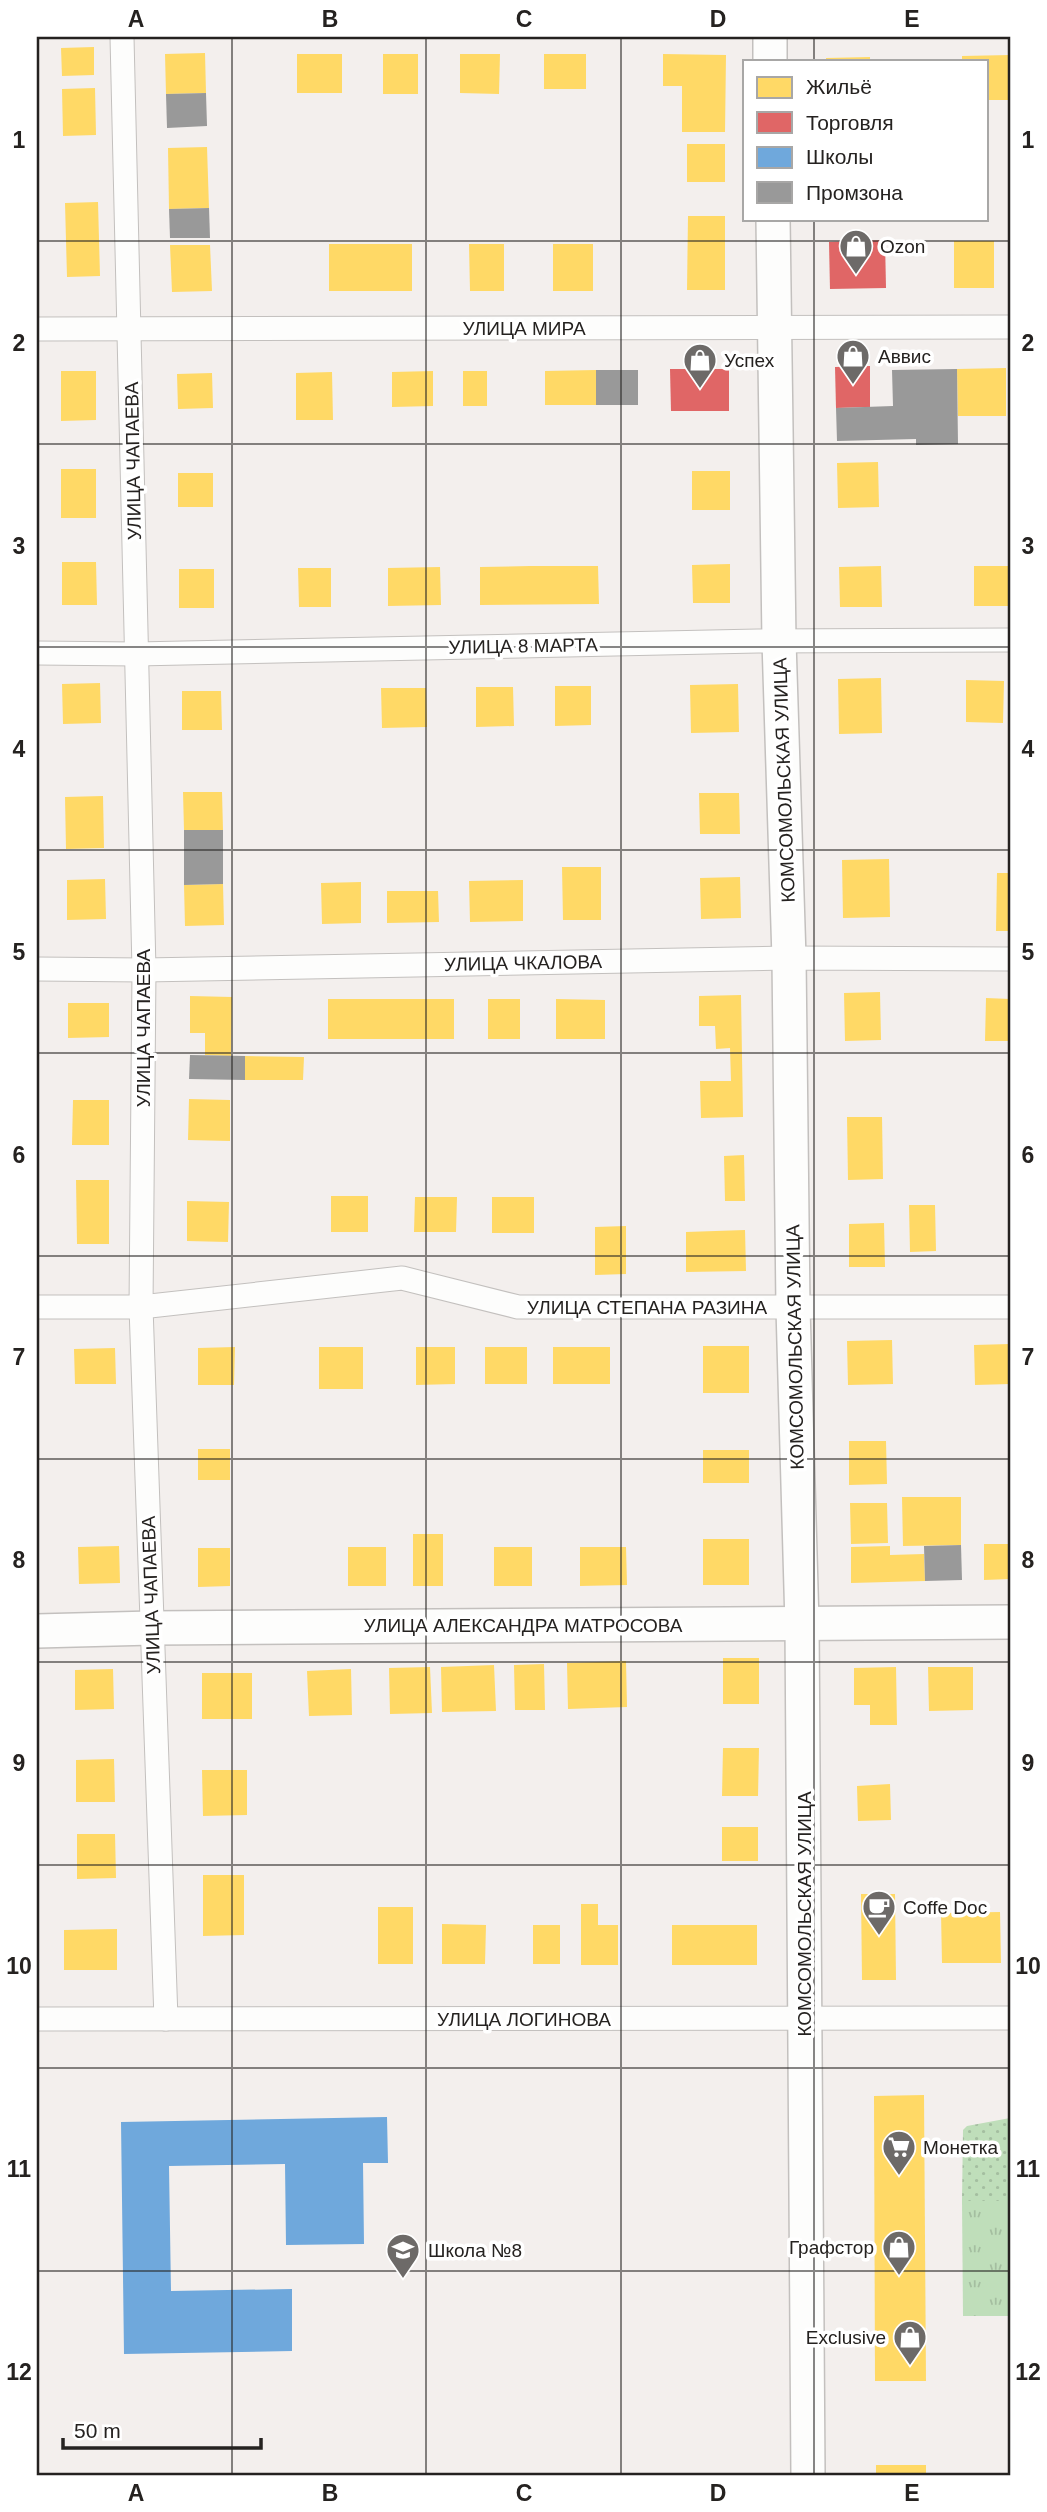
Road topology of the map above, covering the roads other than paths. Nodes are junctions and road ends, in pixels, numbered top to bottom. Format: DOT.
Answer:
graph roads {
  1 [pos="122,37"];
  2 [pos="770,37"];
  3 [pos="770,60"];
  4 [pos="773,220"];
  5 [pos="775,327"];
  6 [pos="1010,327"];
  7 [pos="37,329"];
  8 [pos="130,329"];
  9 [pos="1010,640"];
  10 [pos="779,641"];
  11 [pos="37,653"];
  12 [pos="136,654"];
  13 [pos="789,958"];
  14 [pos="1010,959"];
  15 [pos="37,970"];
  16 [pos="144,970"];
  17 [pos="37,1307"];
  18 [pos="141,1307"];
  19 [pos="1010,1307"];
  20 [pos="793,1308"];
  21 [pos="1010,1622"];
  22 [pos="802,1624"];
  23 [pos="152,1628"];
  24 [pos="37,1631"];
  25 [pos="1010,2018"];
  26 [pos="37,2019"];
  27 [pos="166,2019"];
  28 [pos="805,2019"];
  29 [pos="808,2475"];
  1 -- 8 [label="street, УЛИЦА ЧАПАЕВА"];
  2 -- 3 [label="street"];
  4 -- 5 [label="street, КОМСОМОЛЬСКАЯ УЛИЦА"];
  5 -- 6 [label="street, УЛИЦА МИРА"];
  5 -- 8 [label="street, УЛИЦА МИРА"];
  5 -- 10 [label="street, КОМСОМОЛЬСКАЯ УЛИЦА"];
  7 -- 8 [label="street, УЛИЦА МИРА"];
  8 -- 12 [label="street, УЛИЦА ЧАПАЕВА"];
  9 -- 10 [label="street, УЛИЦА 8 МАРТА"];
  10 -- 12 [label="street, УЛИЦА 8 МАРТА"];
  10 -- 13 [label="street, КОМСОМОЛЬСКАЯ УЛИЦА"];
  11 -- 12 [label="street, УЛИЦА 8 МАРТА"];
  12 -- 16 [label="street, УЛИЦА ЧАПАЕВА"];
  13 -- 14 [label="street, УЛИЦА ЧКАЛОВА"];
  13 -- 16 [label="street, УЛИЦА ЧКАЛОВА"];
  13 -- 20 [label="street, КОМСОМОЛЬСКАЯ УЛИЦА"];
  15 -- 16 [label="street, УЛИЦА ЧКАЛОВА"];
  16 -- 18 [label="street, УЛИЦА ЧАПАЕВА"];
  17 -- 18 [label="street, УЛИЦА СТЕПАНА РАЗИНА"];
  18 -- 20 [label="street, УЛИЦА СТЕПАНА РАЗИНА"];
  18 -- 23 [label="street, УЛИЦА ЧАПАЕВА"];
  19 -- 20 [label="street, УЛИЦА СТЕПАНА РАЗИНА"];
  20 -- 22 [label="street, КОМСОМОЛЬСКАЯ УЛИЦА"];
  21 -- 22 [label="street, УЛИЦА АЛЕКСАНДРА МАТРОСОВА"];
  22 -- 23 [label="street, УЛИЦА АЛЕКСАНДРА МАТРОСОВА"];
  22 -- 28 [label="street, КОМСОМОЛЬСКАЯ УЛИЦА"];
  23 -- 24 [label="street, УЛИЦА АЛЕКСАНДРА МАТРОСОВА"];
  23 -- 27 [label="street, УЛИЦА ЧАПАЕВА"];
  25 -- 28 [label="street, УЛИЦА ЛОГИНОВА"];
  26 -- 27 [label="street, УЛИЦА ЛОГИНОВА"];
  27 -- 28 [label="street, УЛИЦА ЛОГИНОВА"];
  28 -- 29 [label="street, КОМСОМОЛЬСКАЯ УЛИЦА"];
}
